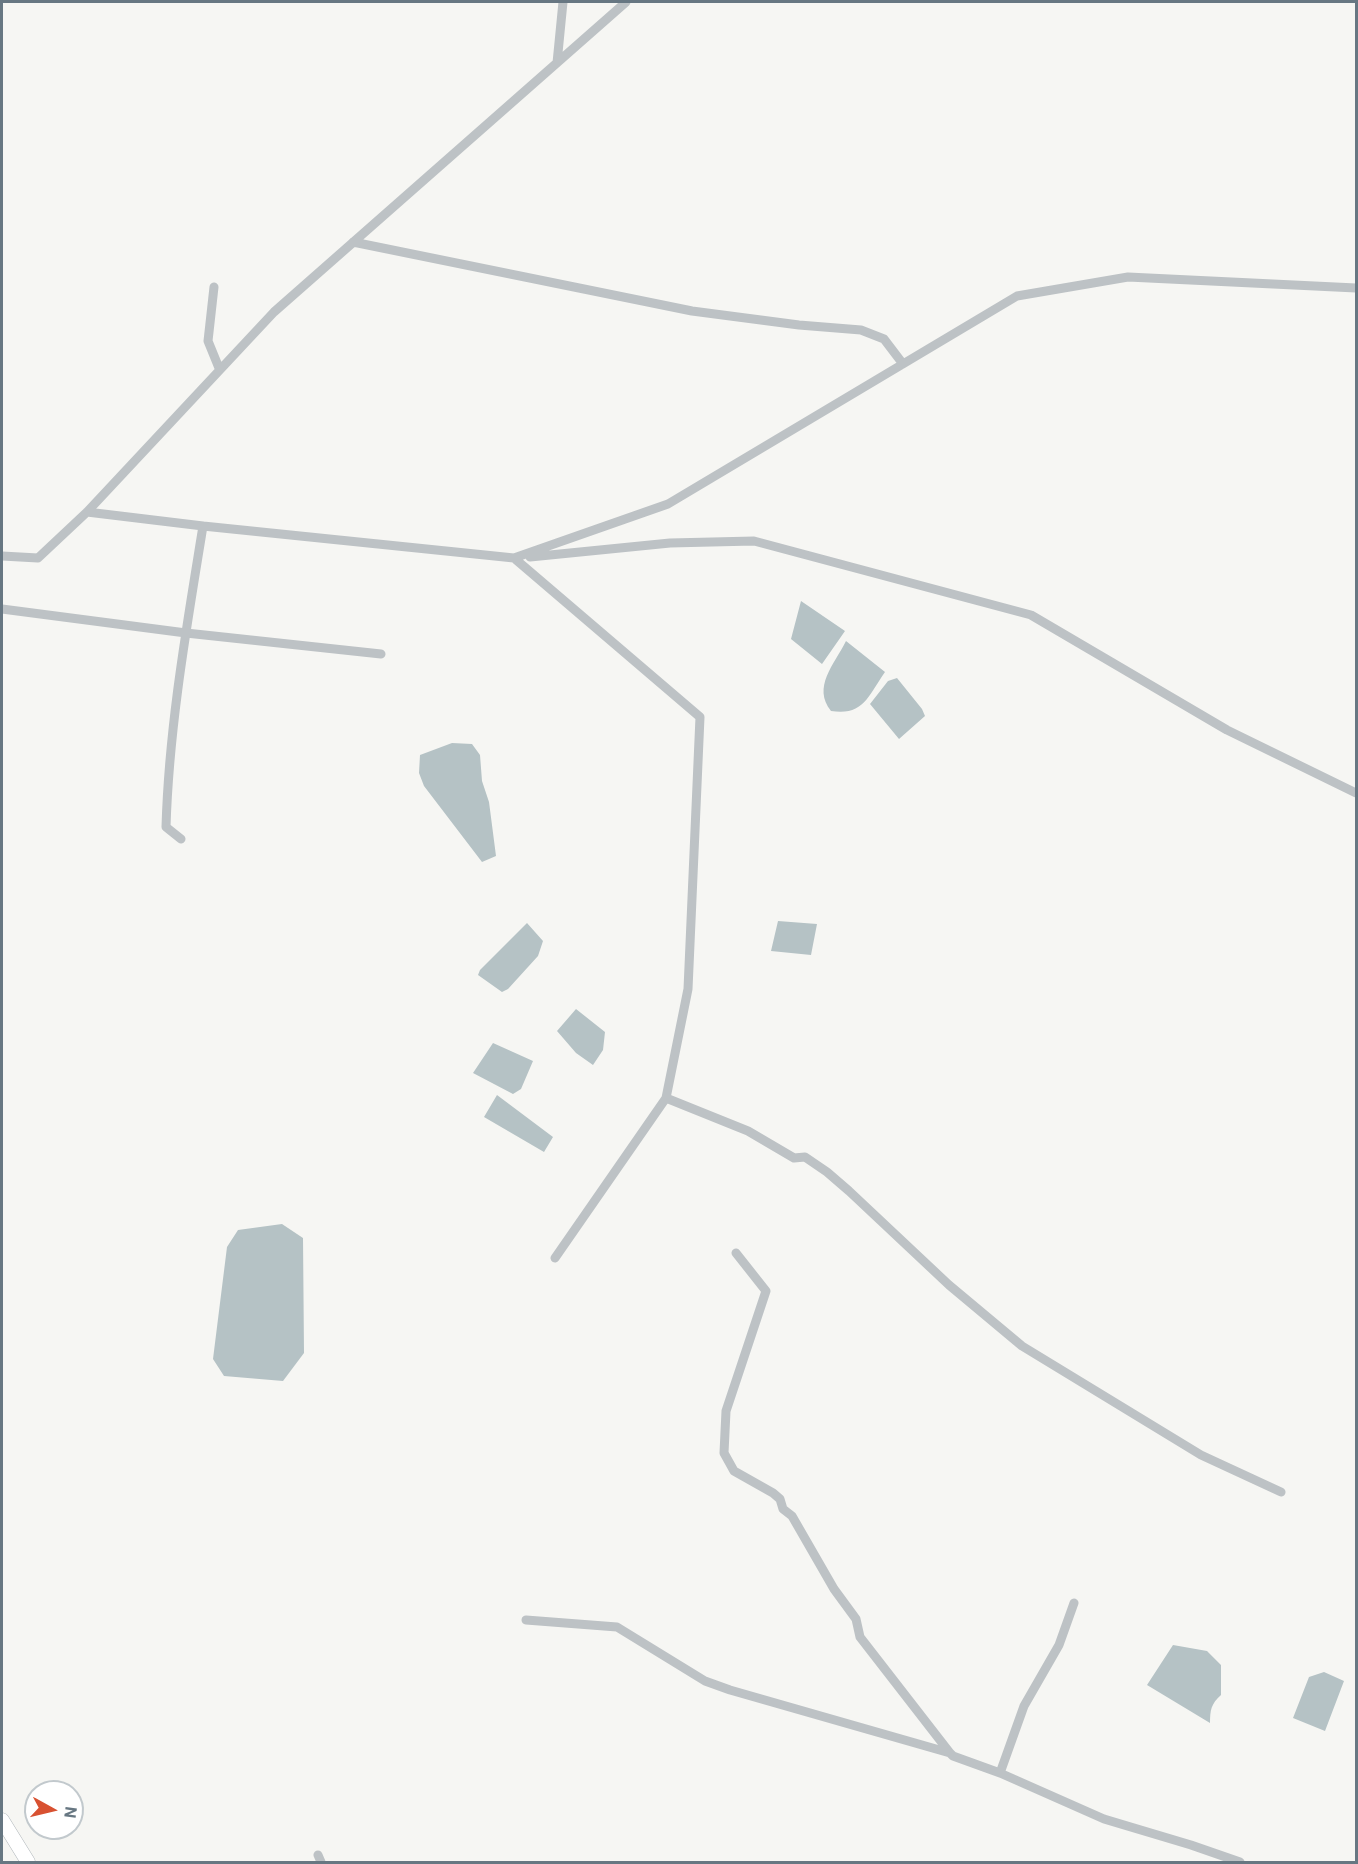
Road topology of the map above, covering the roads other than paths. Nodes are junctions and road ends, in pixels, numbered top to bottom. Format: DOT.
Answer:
graph roads {
  1 [pos="563,2"];
  2 [pos="626,2"];
  3 [pos="557,63"];
  4 [pos="353,242"];
  5 [pos="214,287"];
  6 [pos="1356,288"];
  7 [pos="903,364"];
  8 [pos="219,368"];
  9 [pos="87,512"];
  10 [pos="203,526"];
  11 [pos="2,556"];
  12 [pos="514,558"];
  13 [pos="2,609"];
  14 [pos="186,633"];
  15 [pos="381,654"];
  16 [pos="1356,781"];
  17 [pos="1355,792"];
  18 [pos="181,839"];
  19 [pos="666,1098"];
  20 [pos="736,1253"];
  21 [pos="555,1257"];
  22 [pos="1281,1492"];
  23 [pos="1074,1603"];
  24 [pos="526,1620"];
  25 [pos="950,1753"];
  26 [pos="1000,1773"];
  27 [pos="2,1820"];
  28 [pos="28,1863"];
  29 [pos="1240,1863"];
  1 -- 3 [label="street"];
  2 -- 3 [label="street"];
  3 -- 4 [label="street"];
  4 -- 7 [label="street"];
  4 -- 8 [label="street"];
  5 -- 8 [label="street"];
  6 -- 7 [label="street"];
  7 -- 12 [label="street"];
  8 -- 9 [label="street"];
  9 -- 10 [label="street"];
  9 -- 11 [label="street"];
  10 -- 12 [label="street"];
  10 -- 14 [label="street"];
  12 -- 17 [label="street"];
  12 -- 19 [label="street"];
  13 -- 14 [label="street"];
  14 -- 15 [label="street"];
  14 -- 18 [label="street"];
  16 -- 17 [label="street"];
  19 -- 21 [label="street"];
  19 -- 22 [label="street"];
  20 -- 25 [label="street"];
  23 -- 26 [label="street"];
  24 -- 25 [label="street"];
  25 -- 26 [label="street"];
  26 -- 29 [label="street"];
  27 -- 28 [label="main road"];
}
